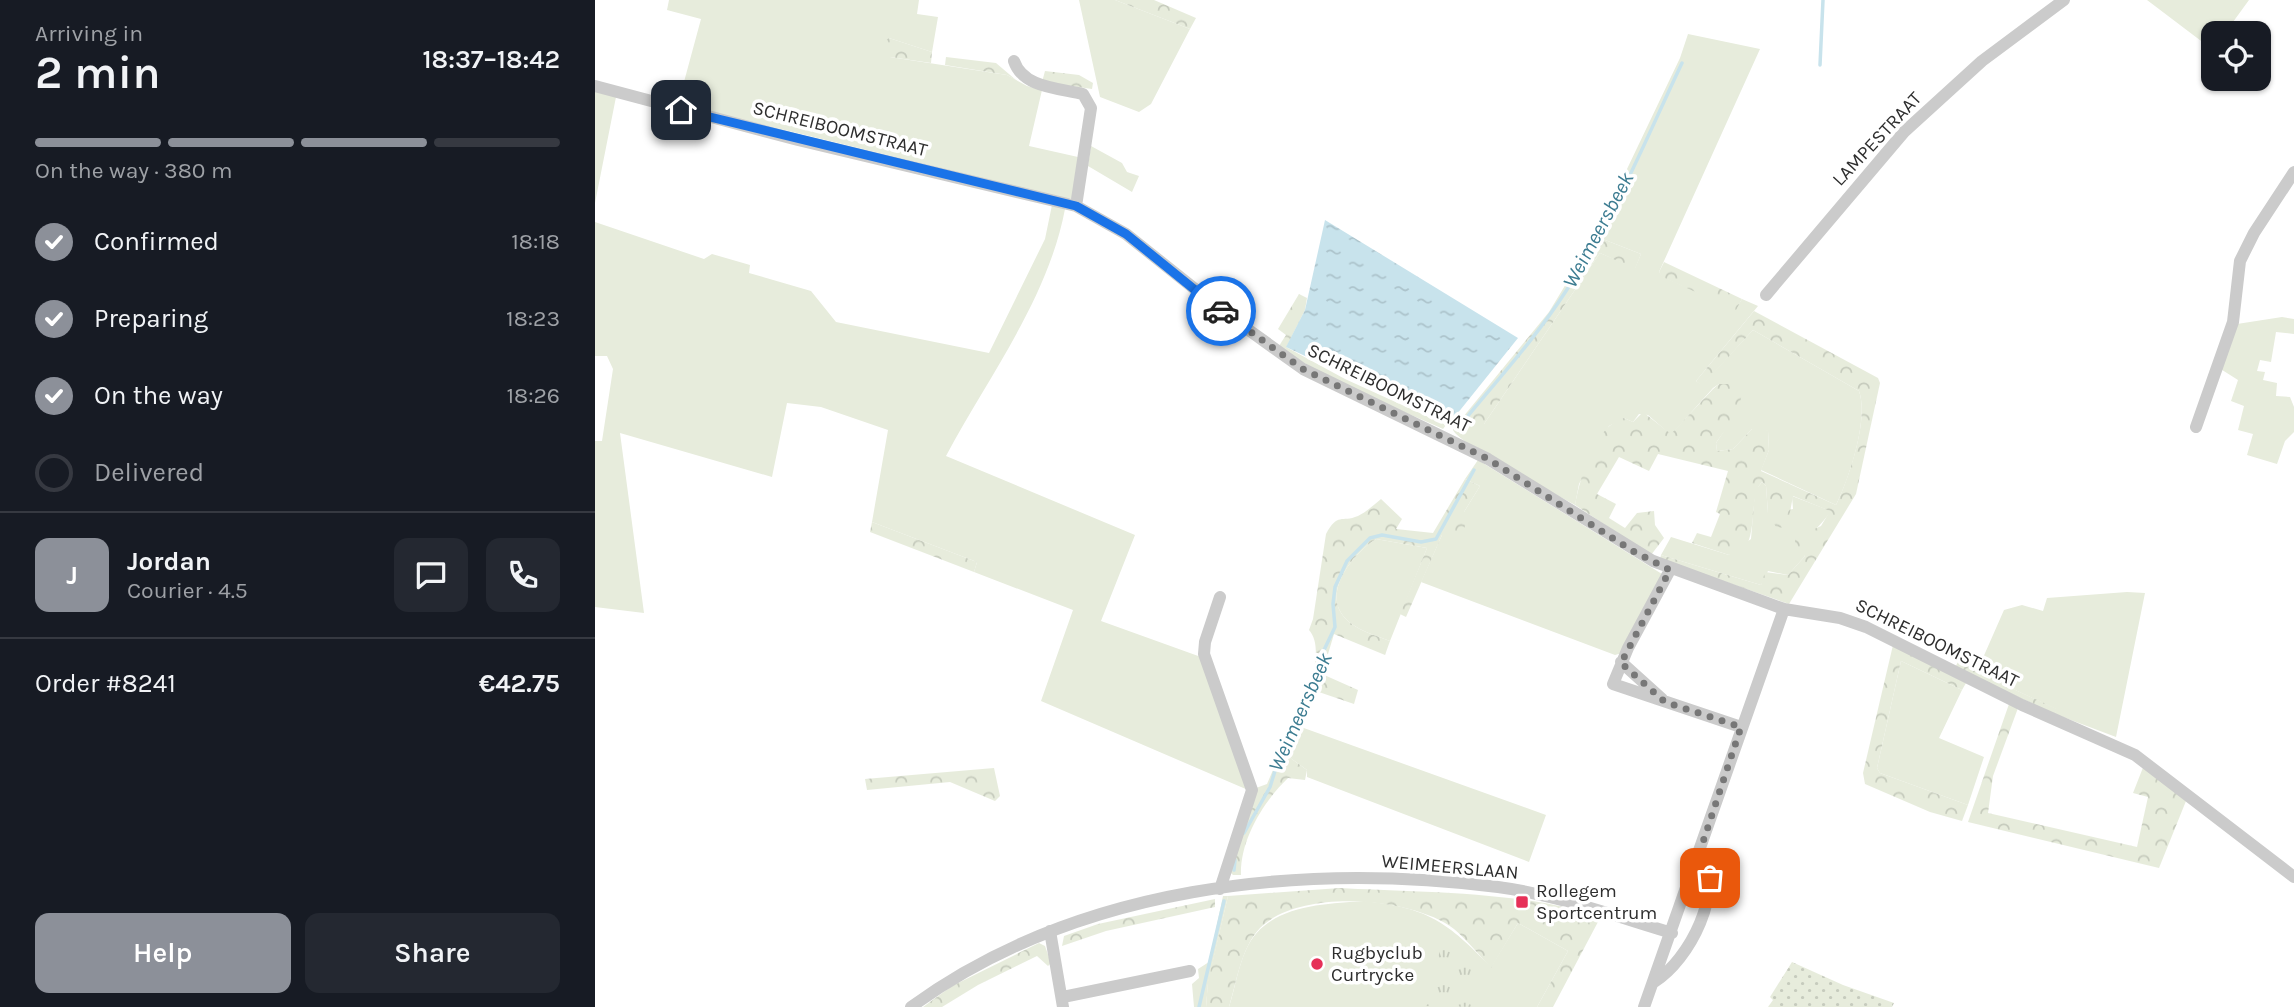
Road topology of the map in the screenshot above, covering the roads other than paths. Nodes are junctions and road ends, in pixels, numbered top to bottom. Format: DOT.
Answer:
graph roads {
  1 [pos="2064,0"];
  2 [pos="1014,61"];
  3 [pos="595,86"];
  4 [pos="2294,172"];
  5 [pos="1076,206"];
  6 [pos="1766,295"];
  7 [pos="2196,427"];
  8 [pos="1670,570"];
  9 [pos="1220,597"];
  10 [pos="1784,608"];
  11 [pos="1621,663"];
  12 [pos="1665,702"];
  13 [pos="1741,727"];
  14 [pos="1700,851"];
  15 [pos="2294,877"];
  16 [pos="1220,889"];
  17 [pos="1050,931"];
  18 [pos="1672,933"];
  19 [pos="1190,971"];
  20 [pos="1654,982"];
  21 [pos="1063,1002"];
  22 [pos="911,1007"];
  23 [pos="1644,1007"];
  1 -- 6 [label="street, LAMPESTRAAT"];
  2 -- 5 [label="street"];
  3 -- 5 [label="street, SCHREIBOOMSTRAAT"];
  4 -- 7 [label="street"];
  5 -- 8 [label="street, SCHREIBOOMSTRAAT"];
  8 -- 10 [label="street, SCHREIBOOMSTRAAT"];
  8 -- 11 [label="street"];
  9 -- 16 [label="street"];
  10 -- 13 [label="street"];
  10 -- 15 [label="street, SCHREIBOOMSTRAAT"];
  11 -- 12 [label="street"];
  11 -- 12 [label="street"];
  12 -- 13 [label="street"];
  13 -- 14 [label="street"];
  14 -- 18 [label="street"];
  14 -- 20 [label="street"];
  16 -- 17 [label="street, WEIMEERSLAAN"];
  16 -- 18 [label="street, WEIMEERSLAAN"];
  17 -- 21 [label="street"];
  17 -- 22 [label="street, WEIMEERSLAAN"];
  18 -- 20 [label="street"];
  19 -- 21 [label="street"];
  20 -- 23 [label="street"];
}
